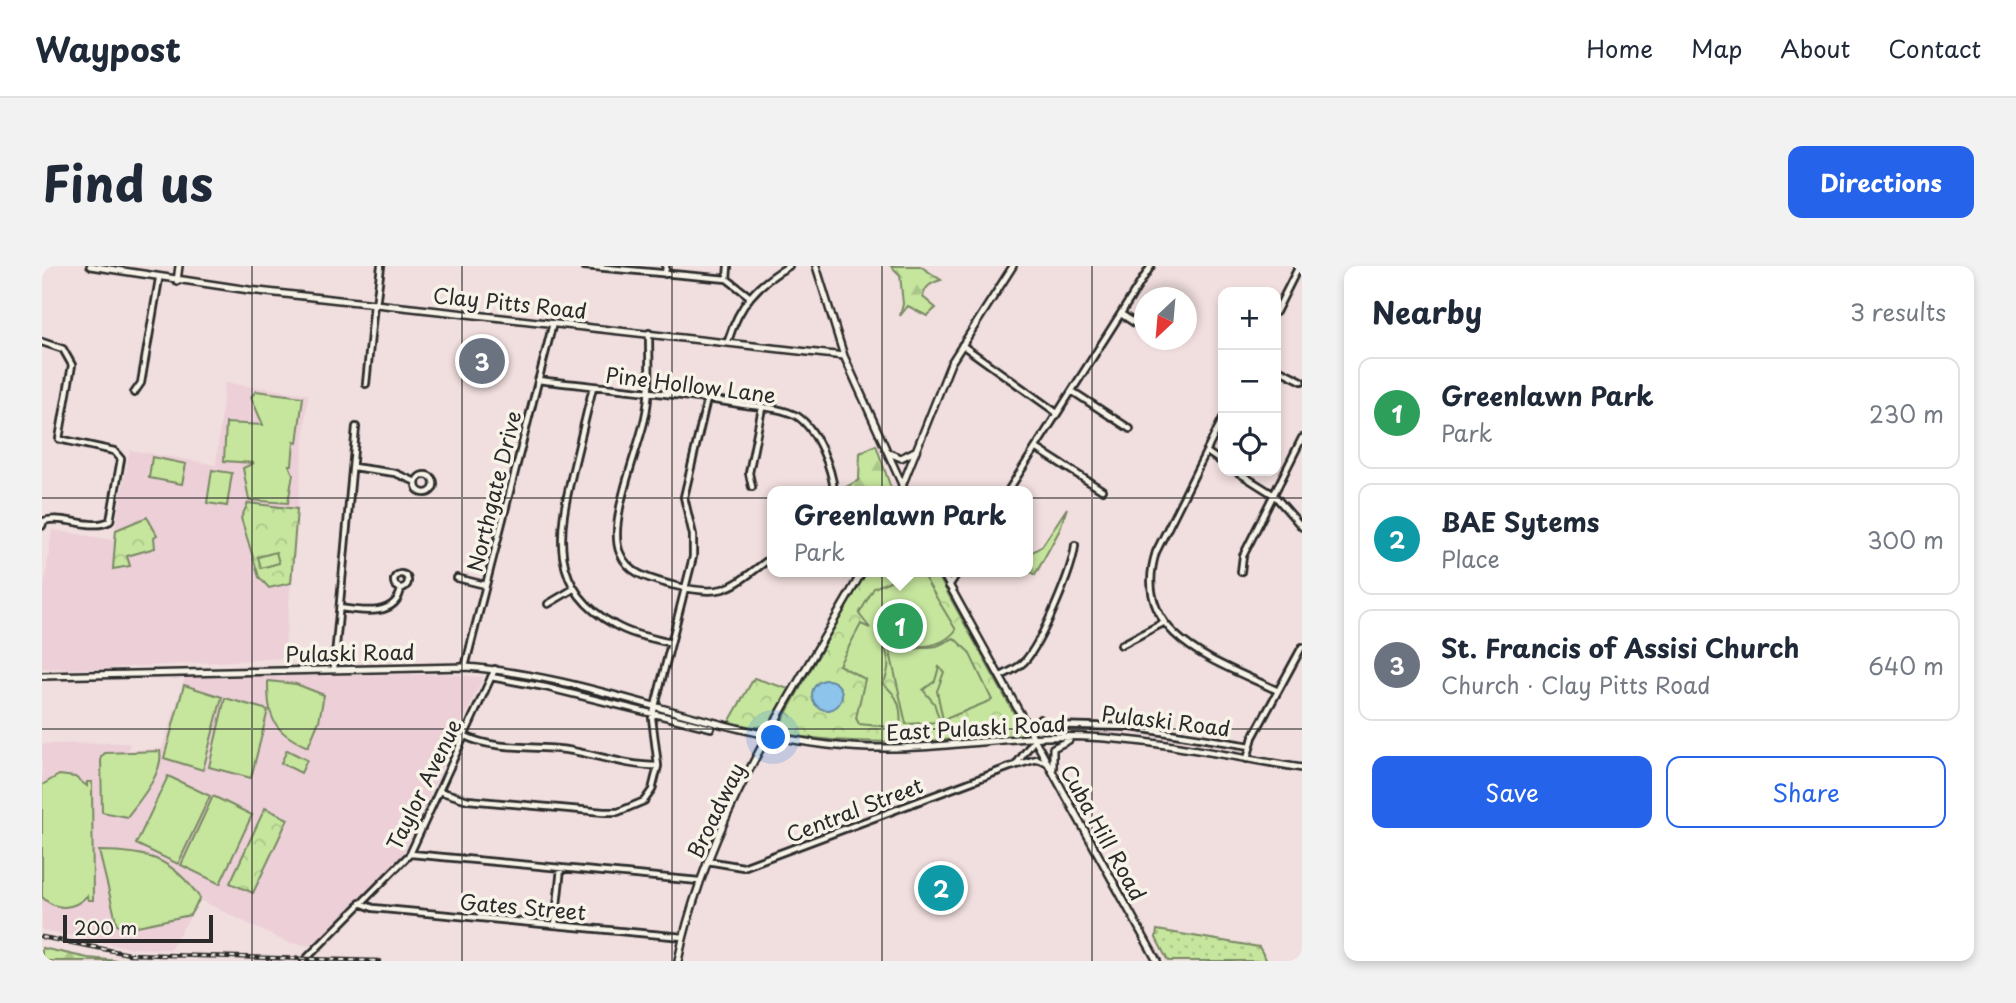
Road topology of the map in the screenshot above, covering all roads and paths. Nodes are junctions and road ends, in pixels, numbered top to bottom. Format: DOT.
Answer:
graph roads {
  1 [pos="90,266"];
  2 [pos="179,266"];
  3 [pos="381,266"];
  4 [pos="584,266"];
  5 [pos="666,266"];
  6 [pos="728,266"];
  7 [pos="789,266"];
  8 [pos="816,266"];
  9 [pos="1013,266"];
  10 [pos="1151,266"];
  11 [pos="1299,266"];
  12 [pos="665,274"];
  13 [pos="159,279"];
  14 [pos="727,279"];
  15 [pos="177,281"];
  16 [pos="749,296"];
  17 [pos="1281,302"];
  18 [pos="375,304"];
  19 [pos="1121,314"];
  20 [pos="1134,322"];
  21 [pos="553,323"];
  22 [pos="649,332"];
  23 [pos="728,341"];
  24 [pos="42,342"];
  25 [pos="962,345"];
  26 [pos="844,356"];
  27 [pos="1281,370"];
  28 [pos="538,380"];
  29 [pos="1302,381"];
  30 [pos="366,384"];
  31 [pos="593,387"];
  32 [pos="1072,391"];
  33 [pos="648,392"];
  34 [pos="134,393"];
  35 [pos="708,399"];
  36 [pos="762,408"];
  37 [pos="1057,413"];
  38 [pos="356,428"];
  39 [pos="1130,429"];
  40 [pos="1218,429"];
  41 [pos="1302,438"];
  42 [pos="918,445"];
  43 [pos="1036,448"];
  44 [pos="887,450"];
  45 [pos="1207,452"];
  46 [pos="1218,460"];
  47 [pos="353,467"];
  48 [pos="1244,476"];
  49 [pos="416,482"];
  50 [pos="833,486"];
  51 [pos="901,486"];
  52 [pos="903,486"];
  53 [pos="1011,486"];
  54 [pos="752,487"];
  55 [pos="1101,490"];
  56 [pos="1274,495"];
  57 [pos="42,526"];
  58 [pos="1302,527"];
  59 [pos="1075,545"];
  60 [pos="767,561"];
  61 [pos="1241,572"];
  62 [pos="859,577"];
  63 [pos="945,577"];
  64 [pos="955,577"];
  65 [pos="457,578"];
  66 [pos="485,585"];
  67 [pos="950,586"];
  68 [pos="401,588"];
  69 [pos="575,588"];
  70 [pos="685,588"];
  71 [pos="548,604"];
  72 [pos="340,608"];
  73 [pos="1163,623"];
  74 [pos="671,643"];
  75 [pos="1121,645"];
  76 [pos="1302,648"];
  77 [pos="465,667"];
  78 [pos="334,668"];
  79 [pos="495,669"];
  80 [pos="42,676"];
  81 [pos="1001,676"];
  82 [pos="491,677"];
  83 [pos="1278,691"];
  84 [pos="655,705"];
  85 [pos="653,714"];
  86 [pos="1040,719"];
  87 [pos="711,728"];
  88 [pos="770,734"];
  89 [pos="465,736"];
  90 [pos="1035,738"];
  91 [pos="1085,738"];
  92 [pos="1250,746"];
  93 [pos="1247,759"];
  94 [pos="1048,763"];
  95 [pos="658,766"];
  96 [pos="1010,767"];
  97 [pos="1302,768"];
  98 [pos="1055,774"];
  99 [pos="439,791"];
  100 [pos="410,854"];
  101 [pos="706,861"];
  102 [pos="561,868"];
  103 [pos="699,881"];
  104 [pos="360,903"];
  105 [pos="555,925"];
  106 [pos="683,937"];
  107 [pos="304,961"];
  108 [pos="678,961"];
  109 [pos="1157,961"];
  1 -- 13 [label="main road, Clay Pitts Road"];
  2 -- 15 [label="main road"];
  3 -- 18 [label="street"];
  4 -- 12 [label="street"];
  5 -- 12 [label="street"];
  6 -- 14 [label="street"];
  7 -- 16 [label="street"];
  8 -- 26 [label="main road"];
  9 -- 25 [label="main road"];
  10 -- 19 [label="street"];
  11 -- 17 [label="street"];
  12 -- 14 [label="street"];
  13 -- 15 [label="main road, Clay Pitts Road"];
  13 -- 34 [label="street"];
  14 -- 16 [label="street"];
  15 -- 18 [label="main road, Clay Pitts Road"];
  16 -- 23 [label="street"];
  18 -- 21 [label="main road, Clay Pitts Road"];
  18 -- 30 [label="street"];
  19 -- 20 [label="street"];
  19 -- 32 [label="street"];
  21 -- 22 [label="main road, Clay Pitts Road"];
  21 -- 28 [label="street, Northgate Drive"];
  22 -- 23 [label="main road, Clay Pitts Road"];
  22 -- 33 [label="street"];
  23 -- 26 [label="main road, Clay Pitts Road"];
  24 -- 57 [label="street"];
  25 -- 37 [label="street"];
  25 -- 42 [label="main road"];
  26 -- 44 [label="main road"];
  27 -- 29 [label="street"];
  28 -- 31 [label="street, Pine Hollow Lane"];
  28 -- 66 [label="street, Northgate Drive"];
  31 -- 33 [label="street, Pine Hollow Lane"];
  31 -- 69 [label="street"];
  32 -- 37 [label="street"];
  32 -- 39 [label="street"];
  33 -- 35 [label="street, Pine Hollow Lane"];
  33 -- 70 [label="street"];
  35 -- 36 [label="street, Pine Hollow Lane"];
  35 -- 70 [label="street"];
  36 -- 50 [label="street, Pine Hollow Lane"];
  36 -- 54 [label="street"];
  37 -- 43 [label="street"];
  38 -- 47 [label="street"];
  40 -- 45 [label="street"];
  41 -- 56 [label="street"];
  42 -- 44 [label="main road"];
  42 -- 52 [label="main road"];
  43 -- 53 [label="street"];
  43 -- 55 [label="street"];
  44 -- 51 [label="main road"];
  45 -- 46 [label="street"];
  45 -- 73 [label="street"];
  47 -- 49 [label="street"];
  47 -- 72 [label="street"];
  48 -- 56 [label="street"];
  49 -- 49 [label="street"];
  56 -- 58 [label="street"];
  56 -- 61 [label="street"];
  59 -- 81 [label="street"];
  60 -- 70 [label="street"];
  62 -- 88 [label="main road, Broadway"];
  63 -- 67 [label="main road, Cuba Hill Road"];
  64 -- 67 [label="street"];
  65 -- 66 [label="street"];
  66 -- 77 [label="street, Northgate Drive"];
  67 -- 81 [label="main road, Cuba Hill Road"];
  68 -- 72 [label="street"];
  69 -- 71 [label="street"];
  69 -- 74 [label="street"];
  70 -- 74 [label="street"];
  72 -- 78 [label="street"];
  73 -- 75 [label="street"];
  73 -- 83 [label="street"];
  74 -- 84 [label="street"];
  76 -- 83 [label="street"];
  77 -- 78 [label="main road, Pulaski Road"];
  77 -- 79 [label="main road, Pulaski Road"];
  78 -- 80 [label="main road, Pulaski Road"];
  79 -- 82 [label="street, Taylor Avenue"];
  79 -- 84 [label="main road, Pulaski Road"];
  81 -- 90 [label="main road, Cuba Hill Road"];
  82 -- 85 [label="street"];
  82 -- 89 [label="street, Taylor Avenue"];
  83 -- 92 [label="street"];
  84 -- 85 [label="street"];
  84 -- 88 [label="main road, East Pulaski Road"];
  85 -- 87 [label="street"];
  85 -- 95 [label="street"];
  86 -- 92 [label="street, Pulaski Road"];
  88 -- 90 [label="main road, East Pulaski Road"];
  88 -- 101 [label="main road, Broadway"];
  89 -- 95 [label="street"];
  89 -- 99 [label="street, Taylor Avenue"];
  90 -- 91 [label="main road, East Pulaski Road"];
  90 -- 94 [label="main road, Cuba Hill Road"];
  90 -- 96 [label="street, Central Street"];
  91 -- 93 [label="main road, East Pulaski Road"];
  91 -- 98 [label="main road"];
  92 -- 93 [label="street"];
  93 -- 97 [label="main road, East Pulaski Road"];
  94 -- 96 [label="street, Central Street"];
  94 -- 98 [label="main road, Cuba Hill Road"];
  95 -- 99 [label="street"];
  96 -- 101 [label="street, Central Street"];
  98 -- 109 [label="main road, Cuba Hill Road"];
  99 -- 100 [label="street, Taylor Avenue"];
  100 -- 102 [label="street"];
  100 -- 104 [label="street, Taylor Avenue"];
  101 -- 103 [label="main road, Broadway"];
  102 -- 103 [label="street"];
  102 -- 105 [label="street"];
  103 -- 106 [label="main road, Broadway"];
  104 -- 105 [label="street, Gates Street"];
  104 -- 107 [label="street, Taylor Avenue"];
  105 -- 106 [label="street, Gates Street"];
  106 -- 108 [label="main road, Broadway"];
}
